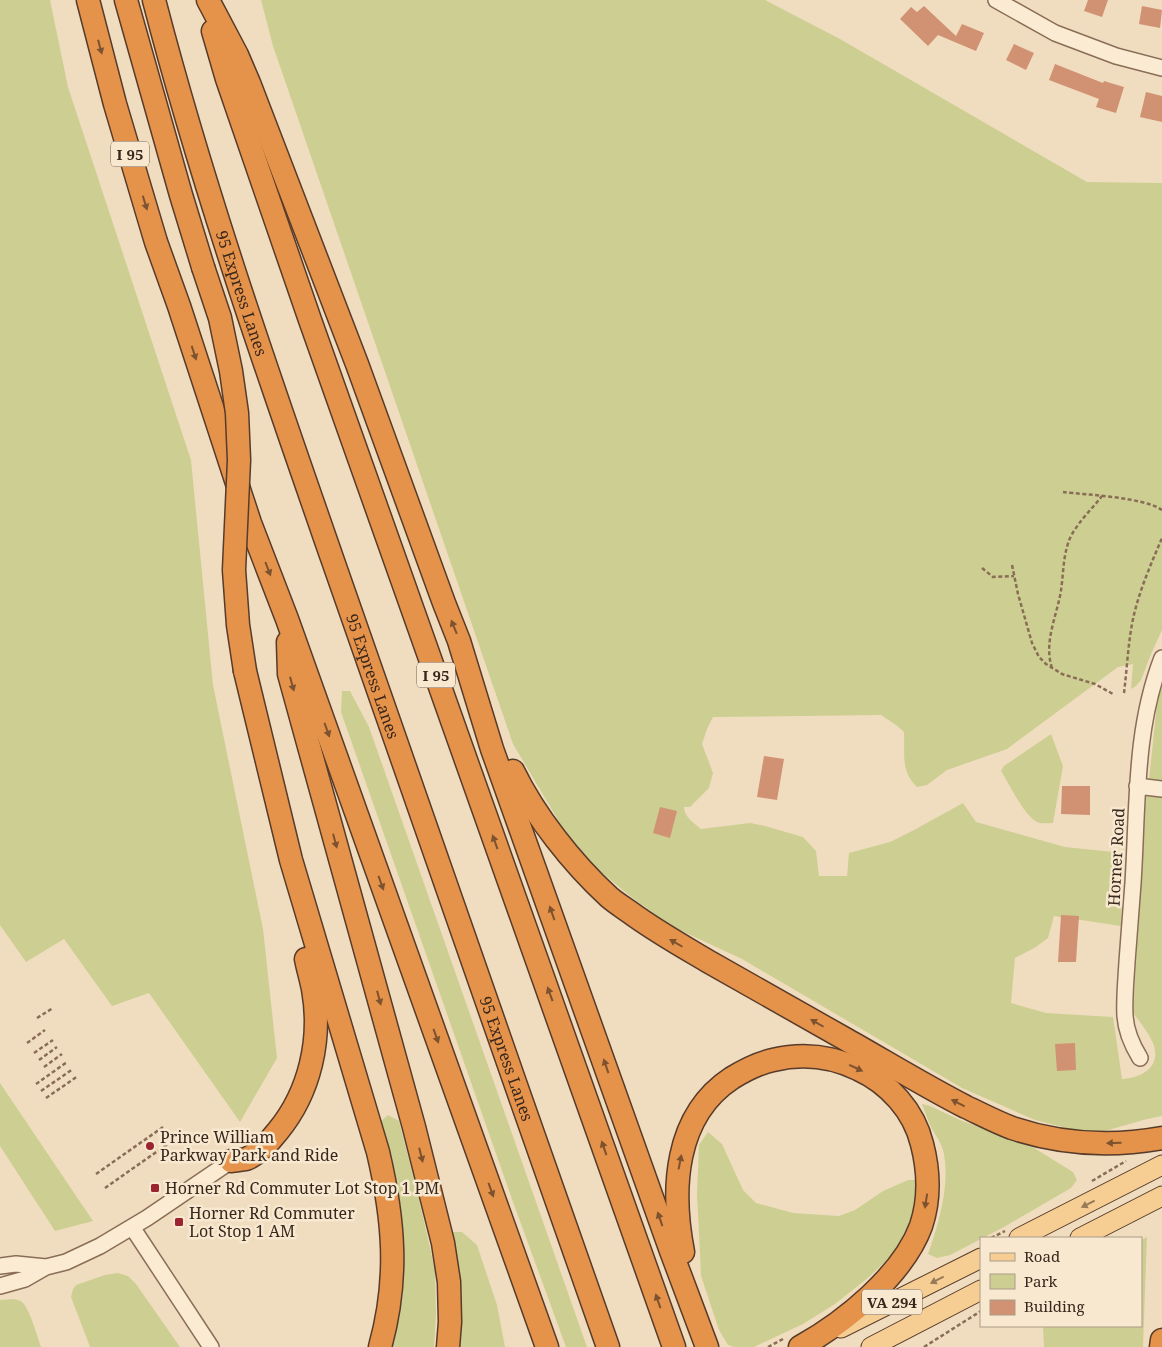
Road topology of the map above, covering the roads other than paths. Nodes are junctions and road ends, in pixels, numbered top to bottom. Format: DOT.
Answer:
graph roads {
  1 [pos="88,0"];
  2 [pos="126,0"];
  3 [pos="154,0"];
  4 [pos="206,0"];
  5 [pos="996,0"];
  6 [pos="1162,68"];
  7 [pos="287,619"];
  8 [pos="464,654"];
  9 [pos="1162,658"];
  10 [pos="1137,786"];
  11 [pos="1162,789"];
  12 [pos="291,860"];
  13 [pos="1140,1058"];
  14 [pos="1162,1138"];
  15 [pos="231,1161"];
  16 [pos="1162,1165"];
  17 [pos="1162,1196"];
  18 [pos="132,1227"];
  19 [pos="1021,1237"];
  20 [pos="1082,1237"];
  21 [pos="980,1258"];
  22 [pos="0,1266"];
  23 [pos="46,1267"];
  24 [pos="0,1286"];
  25 [pos="980,1291"];
  26 [pos="695,1314"];
  27 [pos="1162,1340"];
  28 [pos="211,1347"];
  29 [pos="380,1347"];
  30 [pos="448,1347"];
  31 [pos="547,1347"];
  32 [pos="608,1347"];
  33 [pos="674,1347"];
  34 [pos="707,1347"];
  35 [pos="802,1347"];
  36 [pos="870,1347"];
  37 [pos="1161,1347"];
  1 -- 7 [label="highway, I 95, one-way"];
  2 -- 12 [label="highway, bridge"];
  3 -- 32 [label="highway, 95 Express Lanes"];
  8 -- 4 [label="highway, one-way"];
  33 -- 4 [label="highway, I 95, one-way"];
  5 -- 6 [label="street"];
  7 -- 30 [label="highway, one-way"];
  7 -- 31 [label="highway, I 95, one-way"];
  14 -- 8 [label="highway, one-way"];
  26 -- 8 [label="highway, one-way"];
  9 -- 10 [label="street, Horner Road"];
  10 -- 11 [label="street"];
  10 -- 13 [label="street, Horner Road"];
  12 -- 15 [label="highway"];
  12 -- 29 [label="highway"];
  15 -- 18 [label="street"];
  16 -- 19 [label="main road, one-way"];
  17 -- 20 [label="main road"];
  18 -- 23 [label="street"];
  18 -- 28 [label="street"];
  21 -- 35 [label="main road, VA 294, one-way"];
  22 -- 23 [label="street"];
  23 -- 24 [label="street"];
  25 -- 36 [label="main road, VA 294"];
  26 -- 34 [label="highway"];
  26 -- 35 [label="highway, one-way"];
  27 -- 37 [label="highway"];
}
